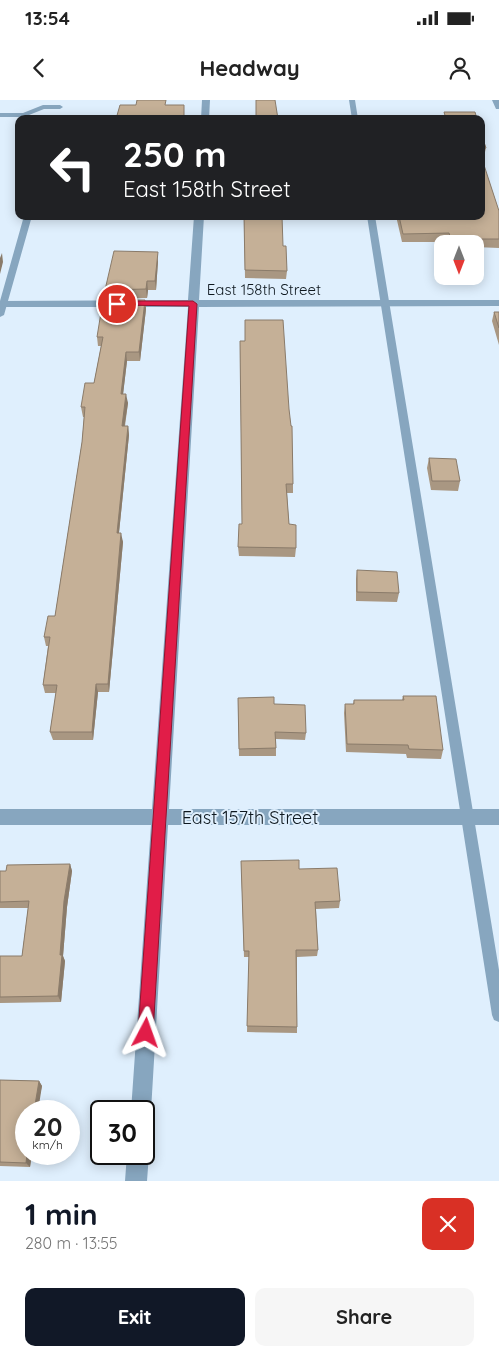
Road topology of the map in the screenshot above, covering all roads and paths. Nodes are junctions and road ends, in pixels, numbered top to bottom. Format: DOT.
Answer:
graph roads {
  1 [pos="206,100"];
  2 [pos="352,100"];
  3 [pos="496,100"];
  4 [pos="60,106"];
  5 [pos="499,107"];
  6 [pos="0,115"];
  7 [pos="205,115"];
  8 [pos="355,115"];
  9 [pos="27,220"];
  10 [pos="199,220"];
  11 [pos="372,220"];
  12 [pos="385,303"];
  13 [pos="499,303"];
  14 [pos="193,304"];
  15 [pos="1,308"];
  16 [pos="0,817"];
  17 [pos="160,817"];
  18 [pos="467,817"];
  19 [pos="499,817"];
  20 [pos="499,1015"];
  21 [pos="142,1100"];
  22 [pos="137,1165"];
  23 [pos="136,1181"];
  1 -- 7 [label="street"];
  2 -- 8 [label="lane"];
  3 -- 5 [label="street"];
  4 -- 6 [label="lane"];
  9 -- 15 [label="lane"];
  10 -- 14 [label="street"];
  11 -- 12 [label="lane"];
  12 -- 13 [label="street, East 158th Street"];
  12 -- 14 [label="street, East 158th Street"];
  12 -- 18 [label="lane"];
  14 -- 15 [label="street, East 158th Street"];
  14 -- 17 [label="street"];
  16 -- 17 [label="street, East 157th Street"];
  17 -- 18 [label="street, East 157th Street"];
  17 -- 21 [label="street"];
  18 -- 19 [label="street, East 157th Street"];
  18 -- 20 [label="lane"];
  22 -- 23 [label="street"];
}
